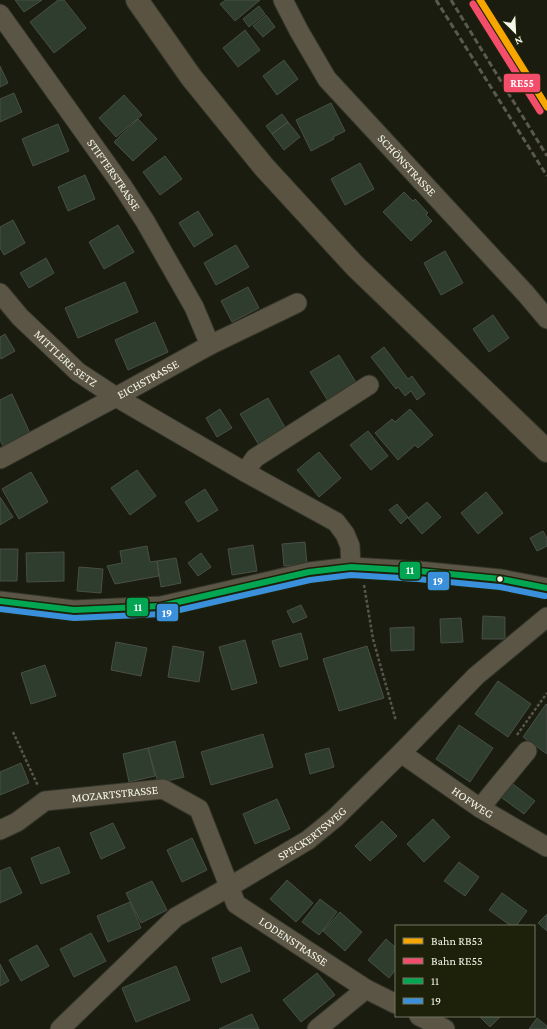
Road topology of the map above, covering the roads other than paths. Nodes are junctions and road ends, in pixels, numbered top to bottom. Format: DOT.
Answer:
graph roads {
  1 [pos="137,0"];
  2 [pos="282,0"];
  3 [pos="0,14"];
  4 [pos="0,293"];
  5 [pos="297,303"];
  6 [pos="547,319"];
  7 [pos="210,345"];
  8 [pos="369,385"];
  9 [pos="116,397"];
  10 [pos="547,451"];
  11 [pos="0,459"];
  12 [pos="245,472"];
  13 [pos="351,567"];
  14 [pos="547,588"];
  15 [pos="0,601"];
  16 [pos="547,617"];
  17 [pos="526,750"];
  18 [pos="401,753"];
  19 [pos="480,808"];
  20 [pos="0,830"];
  21 [pos="547,846"];
  22 [pos="228,887"];
  23 [pos="366,989"];
  24 [pos="395,1004"];
  25 [pos="422,1017"];
  26 [pos="60,1029"];
  27 [pos="317,1029"];
  28 [pos="445,1029"];
  1 -- 10 [label="main road"];
  2 -- 6 [label="street, SCHÖNSTRASSE"];
  3 -- 7 [label="street, STIFTERSTRASSE"];
  4 -- 9 [label="street, MITTLERE SETZ"];
  5 -- 7 [label="street, EICHSTRASSE"];
  7 -- 9 [label="street, EICHSTRASSE"];
  8 -- 12 [label="street"];
  9 -- 11 [label="street, EICHSTRASSE"];
  9 -- 12 [label="street, MITTLERE SETZ"];
  12 -- 13 [label="street, MITTLERE SETZ"];
  13 -- 14 [label="street"];
  13 -- 15 [label="street"];
  16 -- 18 [label="street, SPECKERTSWEG"];
  17 -- 19 [label="street"];
  18 -- 19 [label="street, HOFWEG"];
  18 -- 22 [label="street, SPECKERTSWEG"];
  19 -- 21 [label="street, HOFWEG"];
  20 -- 22 [label="street, MOZARTSTRASSE"];
  22 -- 23 [label="street, LODENSTRASSE"];
  22 -- 26 [label="street, SPECKERTSWEG"];
  23 -- 24 [label="street, LODENSTRASSE"];
  23 -- 27 [label="street"];
  25 -- 28 [label="street"];
}
